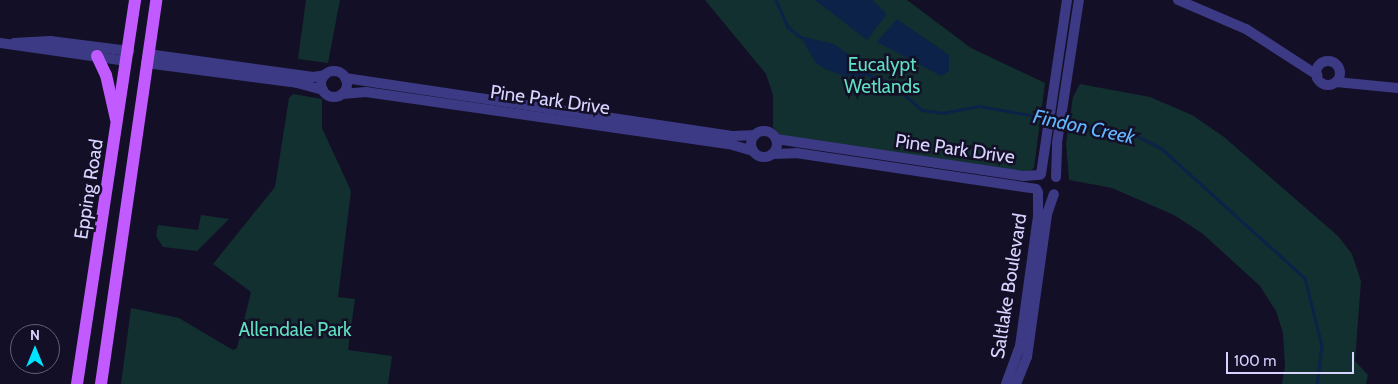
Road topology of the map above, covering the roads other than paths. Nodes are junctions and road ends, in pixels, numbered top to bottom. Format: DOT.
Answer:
graph roads {
  1 [pos="135,0"];
  2 [pos="156,0"];
  3 [pos="1067,0"];
  4 [pos="1079,0"];
  5 [pos="1178,0"];
  6 [pos="3,44"];
  7 [pos="96,56"];
  8 [pos="128,56"];
  9 [pos="147,58"];
  10 [pos="1294,60"];
  11 [pos="1320,65"];
  12 [pos="1340,69"];
  13 [pos="325,75"];
  14 [pos="1317,75"];
  15 [pos="345,78"];
  16 [pos="1336,82"];
  17 [pos="1370,84"];
  18 [pos="1398,88"];
  19 [pos="323,90"];
  20 [pos="342,94"];
  21 [pos="1060,96"];
  22 [pos="118,127"];
  23 [pos="755,135"];
  24 [pos="776,139"];
  25 [pos="1053,142"];
  26 [pos="753,151"];
  27 [pos="772,154"];
  28 [pos="1040,174"];
  29 [pos="1056,177"];
  30 [pos="1037,190"];
  31 [pos="1054,194"];
  32 [pos="103,380"];
  33 [pos="77,384"];
  34 [pos="1006,384"];
  35 [pos="1016,384"];
  1 -- 8 [label="main road, Epping Road"];
  2 -- 9 [label="main road, Epping Road"];
  3 -- 21 [label="street"];
  4 -- 21 [label="street"];
  5 -- 10 [label="street"];
  6 -- 7 [label="street"];
  6 -- 8 [label="street"];
  7 -- 8 [label="street"];
  7 -- 22 [label="main road"];
  8 -- 22 [label="main road, Epping Road"];
  9 -- 13 [label="street"];
  9 -- 19 [label="street"];
  9 -- 32 [label="main road, Epping Road"];
  10 -- 11 [label="street"];
  10 -- 14 [label="street"];
  11 -- 12 [label="street"];
  11 -- 14 [label="street"];
  12 -- 16 [label="street"];
  12 -- 17 [label="street"];
  13 -- 15 [label="street"];
  13 -- 19 [label="street"];
  14 -- 16 [label="street"];
  15 -- 20 [label="street"];
  15 -- 23 [label="street, Pine Park Drive"];
  16 -- 17 [label="street"];
  17 -- 18 [label="street"];
  19 -- 20 [label="street"];
  20 -- 26 [label="street, Pine Park Drive"];
  21 -- 25 [label="street"];
  22 -- 33 [label="main road, Epping Road"];
  23 -- 24 [label="street"];
  23 -- 26 [label="street"];
  24 -- 27 [label="street"];
  24 -- 28 [label="street, Pine Park Drive"];
  25 -- 28 [label="street"];
  25 -- 29 [label="street"];
  26 -- 27 [label="street"];
  27 -- 30 [label="street, Pine Park Drive"];
  28 -- 29 [label="street"];
  28 -- 30 [label="street"];
  29 -- 31 [label="street"];
  30 -- 31 [label="street"];
  30 -- 34 [label="street, Saltlake Boulevard"];
  31 -- 35 [label="street, Saltlake Boulevard"];
}
